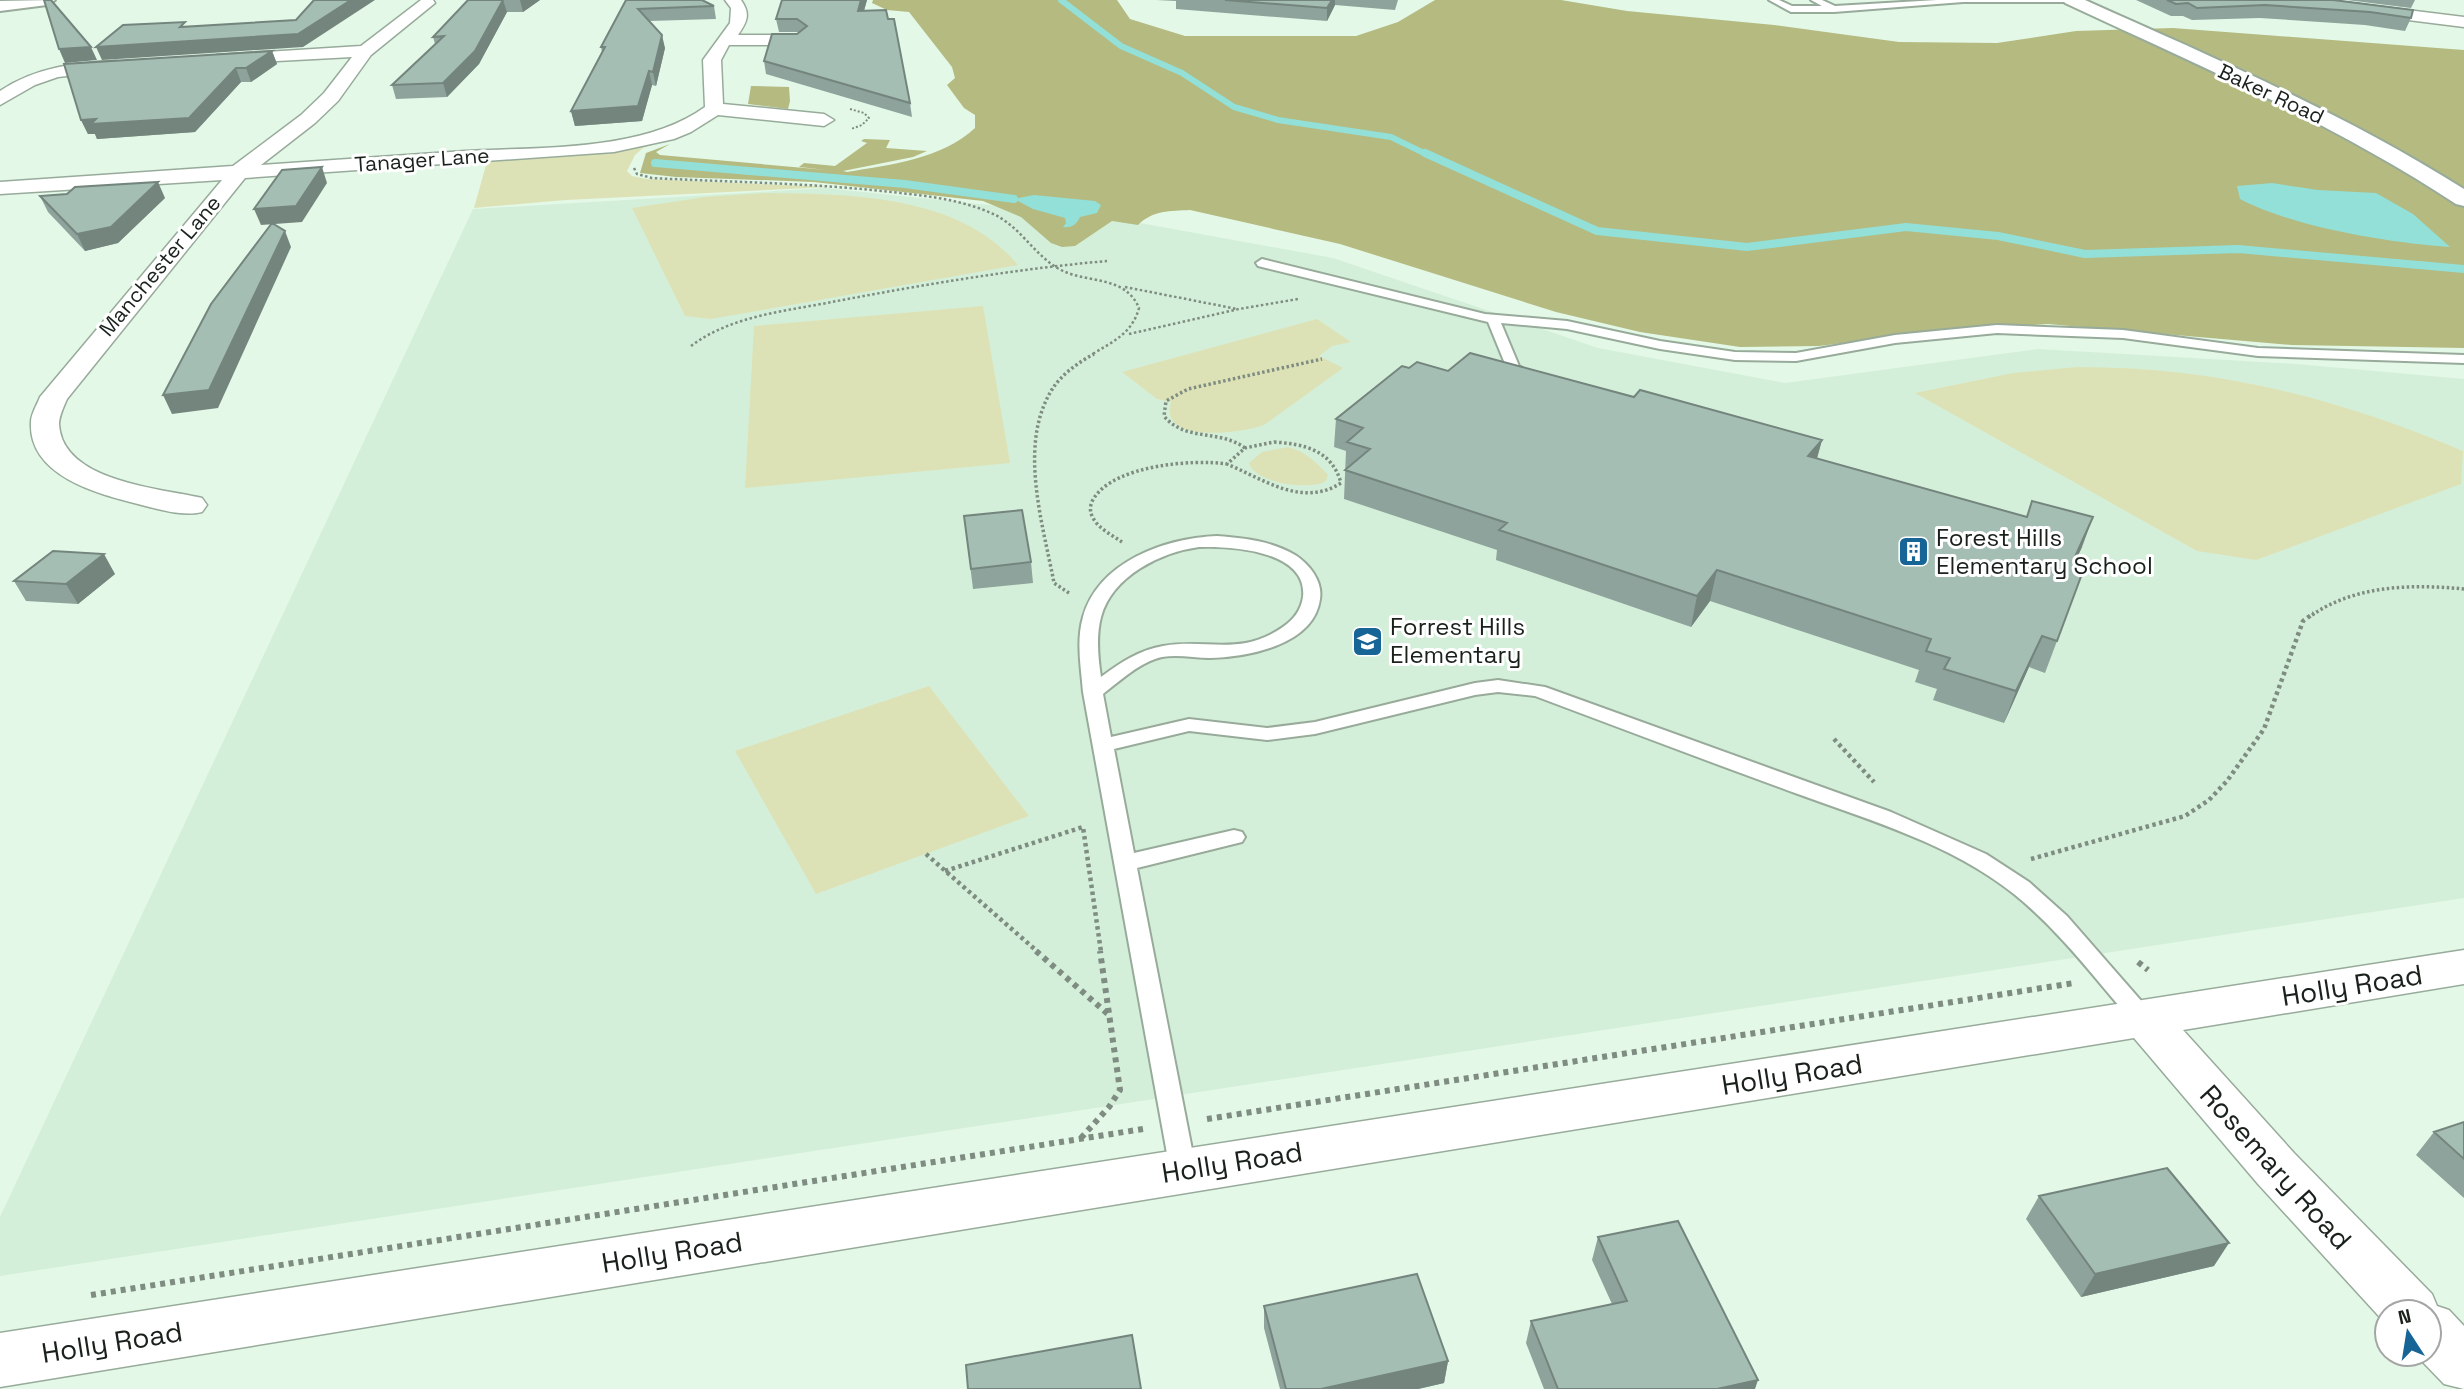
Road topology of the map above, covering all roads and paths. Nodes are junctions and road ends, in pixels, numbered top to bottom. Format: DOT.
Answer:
graph roads {
  1 [pos="15,0"];
  2 [pos="47,0"];
  3 [pos="733,0"];
  4 [pos="1773,0"];
  5 [pos="1815,0"];
  6 [pos="1858,0"];
  7 [pos="2072,0"];
  8 [pos="2082,0"];
  9 [pos="2288,0"];
  10 [pos="1959,1"];
  11 [pos="0,4"];
  12 [pos="427,4"];
  13 [pos="1872,7"];
  14 [pos="1834,9"];
  15 [pos="2464,22"];
  16 [pos="724,40"];
  17 [pos="799,40"];
  18 [pos="365,51"];
  19 [pos="205,61"];
  20 [pos="139,64"];
  21 [pos="0,99"];
  22 [pos="714,109"];
  23 [pos="847,109"];
  24 [pos="824,120"];
  25 [pos="848,130"];
  26 [pos="634,165"];
  27 [pos="240,171"];
  28 [pos="0,188"];
  29 [pos="2464,199"];
  30 [pos="1107,261"];
  31 [pos="1262,263"];
  32 [pos="1052,265"];
  33 [pos="1124,287"];
  34 [pos="1303,298"];
  35 [pos="1239,309"];
  36 [pos="1493,319"];
  37 [pos="1128,335"];
  38 [pos="691,346"];
  39 [pos="1322,359"];
  40 [pos="2464,359"];
  41 [pos="1545,382"];
  42 [pos="1245,448"];
  43 [pos="1227,464"];
  44 [pos="191,505"];
  45 [pos="1128,546"];
  46 [pos="2464,589"];
  47 [pos="1069,593"];
  48 [pos="1093,692"];
  49 [pos="1103,745"];
  50 [pos="1234,837"];
  51 [pos="926,854"];
  52 [pos="2029,860"];
  53 [pos="1125,863"];
  54 [pos="944,870"];
  55 [pos="2464,967"];
  56 [pos="2148,970"];
  57 [pos="2108,978"];
  58 [pos="1111,1016"];
  59 [pos="2145,1019"];
  60 [pos="1081,1138"];
  61 [pos="1179,1147"];
  62 [pos="82,1296"];
  63 [pos="2399,1298"];
  64 [pos="2443,1343"];
  65 [pos="0,1360"];
  66 [pos="2464,1365"];
  1 -- 11 [label="main road"];
  2 -- 11 [label="main road"];
  3 -- 16 [label="street"];
  4 -- 14 [label="lane"];
  5 -- 14 [label="lane"];
  6 -- 13 [label="lane"];
  7 -- 8 [label="street"];
  7 -- 10 [label="lane"];
  7 -- 29 [label="main road, Baker Road"];
  9 -- 15 [label="street"];
  10 -- 13 [label="lane"];
  12 -- 18 [label="street, Manchester Lane"];
  13 -- 14 [label="lane"];
  16 -- 17 [label="street"];
  16 -- 22 [label="street"];
  18 -- 19 [label="street"];
  18 -- 27 [label="street, Manchester Lane"];
  20 -- 21 [label="street"];
  22 -- 24 [label="street"];
  22 -- 27 [label="street, Tanager Lane"];
  23 -- 25 [label="path"];
  26 -- 32 [label="path"];
  27 -- 28 [label="street, Tanager Lane"];
  27 -- 44 [label="street, Manchester Lane"];
  30 -- 32 [label="path"];
  31 -- 36 [label="lane"];
  32 -- 33 [label="path"];
  32 -- 38 [label="path"];
  33 -- 35 [label="path"];
  33 -- 37 [label="path"];
  34 -- 35 [label="path"];
  35 -- 37 [label="path"];
  36 -- 40 [label="lane"];
  36 -- 41 [label="lane"];
  37 -- 47 [label="path"];
  39 -- 42 [label="path"];
  42 -- 43 [label="path"];
  42 -- 43 [label="path"];
  43 -- 45 [label="path"];
  46 -- 52 [label="path"];
  48 -- 48 [label="lane"];
  48 -- 49 [label="lane"];
  49 -- 53 [label="lane"];
  49 -- 57 [label="lane"];
  50 -- 53 [label="lane"];
  51 -- 54 [label="path"];
  53 -- 61 [label="lane"];
  54 -- 58 [label="path"];
  54 -- 58 [label="path"];
  55 -- 59 [label="street, Holly Road"];
  56 -- 57 [label="path"];
  57 -- 59 [label="lane"];
  57 -- 61 [label="path"];
  58 -- 60 [label="path"];
  59 -- 61 [label="street, Holly Road"];
  59 -- 63 [label="street, Rosemary Road"];
  60 -- 61 [label="path"];
  60 -- 62 [label="path"];
  61 -- 65 [label="street, Holly Road"];
  64 -- 66 [label="street"];
}
